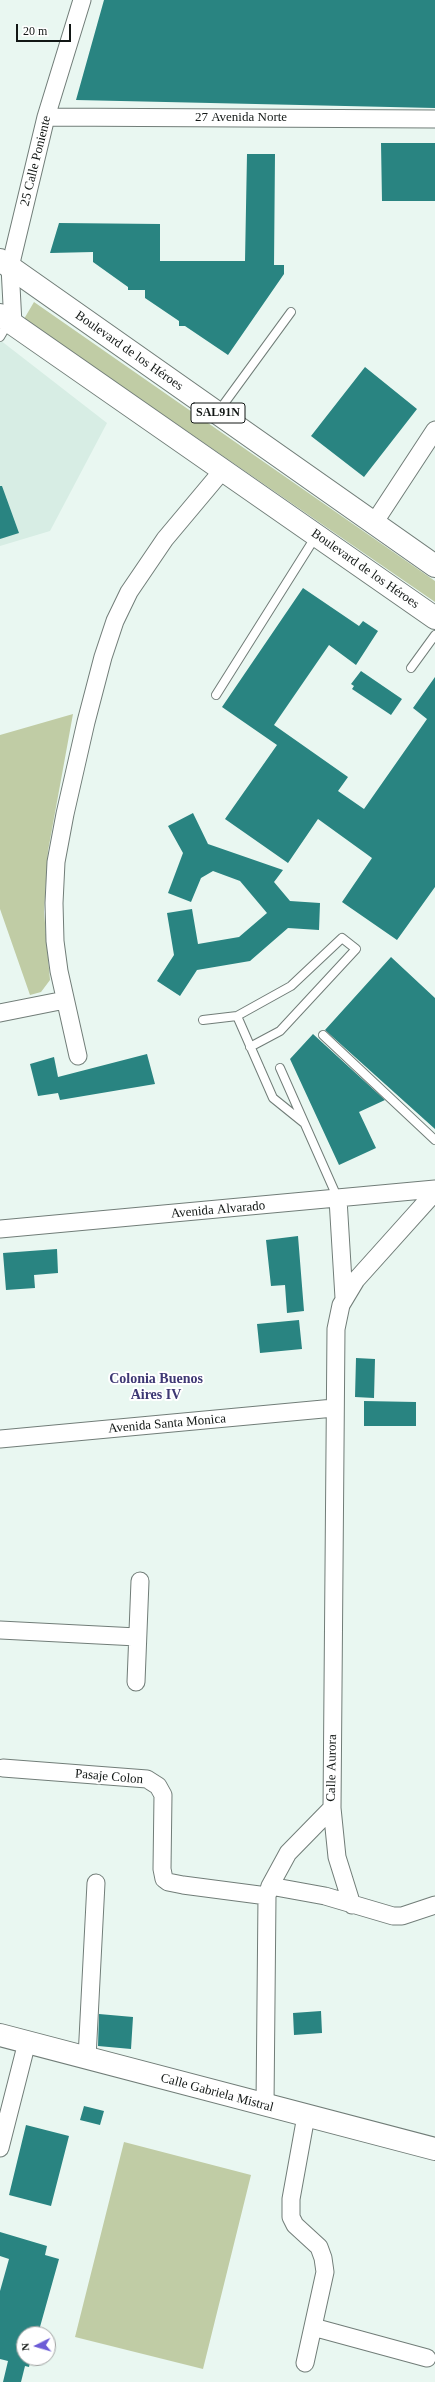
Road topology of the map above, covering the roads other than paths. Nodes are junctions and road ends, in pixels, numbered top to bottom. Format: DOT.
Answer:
graph roads {
  1 [pos="82,0"];
  2 [pos="46,117"];
  3 [pos="435,119"];
  4 [pos="5,264"];
  5 [pos="291,312"];
  6 [pos="6,324"];
  7 [pos="218,413"];
  8 [pos="435,430"];
  9 [pos="222,471"];
  10 [pos="374,523"];
  11 [pos="316,535"];
  12 [pos="435,566"];
  13 [pos="435,618"];
  14 [pos="435,635"];
  15 [pos="411,668"];
  16 [pos="216,695"];
  17 [pos="65,1000"];
  18 [pos="0,1013"];
  19 [pos="237,1016"];
  20 [pos="203,1020"];
  21 [pos="323,1035"];
  22 [pos="250,1047"];
  23 [pos="78,1056"];
  24 [pos="280,1068"];
  25 [pos="305,1124"];
  26 [pos="435,1140"];
  27 [pos="435,1191"];
  28 [pos="338,1199"];
  29 [pos="0,1229"];
  30 [pos="344,1298"];
  31 [pos="334,1408"];
  32 [pos="0,1439"];
  33 [pos="140,1581"];
  34 [pos="0,1630"];
  35 [pos="137,1637"];
  36 [pos="136,1682"];
  37 [pos="3,1768"];
  38 [pos="332,1808"];
  39 [pos="96,1883"];
  40 [pos="269,1891"];
  41 [pos="352,1905"];
  42 [pos="435,1905"];
  43 [pos="0,2035"];
  44 [pos="27,2042"];
  45 [pos="87,2058"];
  46 [pos="265,2105"];
  47 [pos="306,2116"];
  48 [pos="0,2148"];
  49 [pos="435,2149"];
  50 [pos="313,2327"];
  51 [pos="427,2358"];
  52 [pos="304,2363"];
  1 -- 2 [label="street, 25 Calle Poniente"];
  2 -- 3 [label="street, 27 Avenida Norte"];
  2 -- 4 [label="street, 25 Calle Poniente"];
  4 -- 6 [label="street, 25 Calle Poniente"];
  4 -- 7 [label="main road, Boulevard de los Héroes / SAL91N"];
  5 -- 7 [label="lane"];
  6 -- 9 [label="main road, Boulevard de los Héroes"];
  7 -- 10 [label="main road, Boulevard de los Héroes / SAL91N"];
  8 -- 10 [label="street"];
  9 -- 11 [label="main road, Boulevard de los Héroes"];
  9 -- 17 [label="street"];
  10 -- 12 [label="main road, Boulevard de los Héroes / SAL91N"];
  11 -- 13 [label="main road, Boulevard de los Héroes"];
  11 -- 16 [label="lane"];
  14 -- 15 [label="lane"];
  17 -- 18 [label="street"];
  17 -- 23 [label="street"];
  19 -- 20 [label="lane"];
  19 -- 22 [label="lane"];
  19 -- 22 [label="lane"];
  21 -- 26 [label="lane"];
  22 -- 25 [label="lane"];
  24 -- 25 [label="lane"];
  25 -- 28 [label="lane"];
  27 -- 28 [label="street, Avenida Alvarado"];
  27 -- 30 [label="street"];
  28 -- 29 [label="street, Avenida Alvarado"];
  28 -- 30 [label="street"];
  30 -- 31 [label="street, Calle Aurora"];
  31 -- 32 [label="street, Avenida Santa Monica"];
  31 -- 38 [label="street, Calle Aurora"];
  33 -- 35 [label="street"];
  34 -- 35 [label="street"];
  35 -- 36 [label="street"];
  37 -- 40 [label="street, Pasaje Colon"];
  38 -- 40 [label="street, Calle Aurora"];
  38 -- 41 [label="street"];
  39 -- 45 [label="street"];
  40 -- 41 [label="street"];
  40 -- 46 [label="street, Calle Aurora"];
  41 -- 42 [label="street"];
  43 -- 44 [label="main road, Calle Gabriela Mistral"];
  44 -- 45 [label="main road, Calle Gabriela Mistral"];
  44 -- 48 [label="street"];
  45 -- 46 [label="main road, Calle Gabriela Mistral"];
  46 -- 47 [label="main road, Calle Gabriela Mistral"];
  47 -- 49 [label="main road, Calle Gabriela Mistral"];
  47 -- 50 [label="street"];
  50 -- 51 [label="street"];
  50 -- 52 [label="street"];
}
